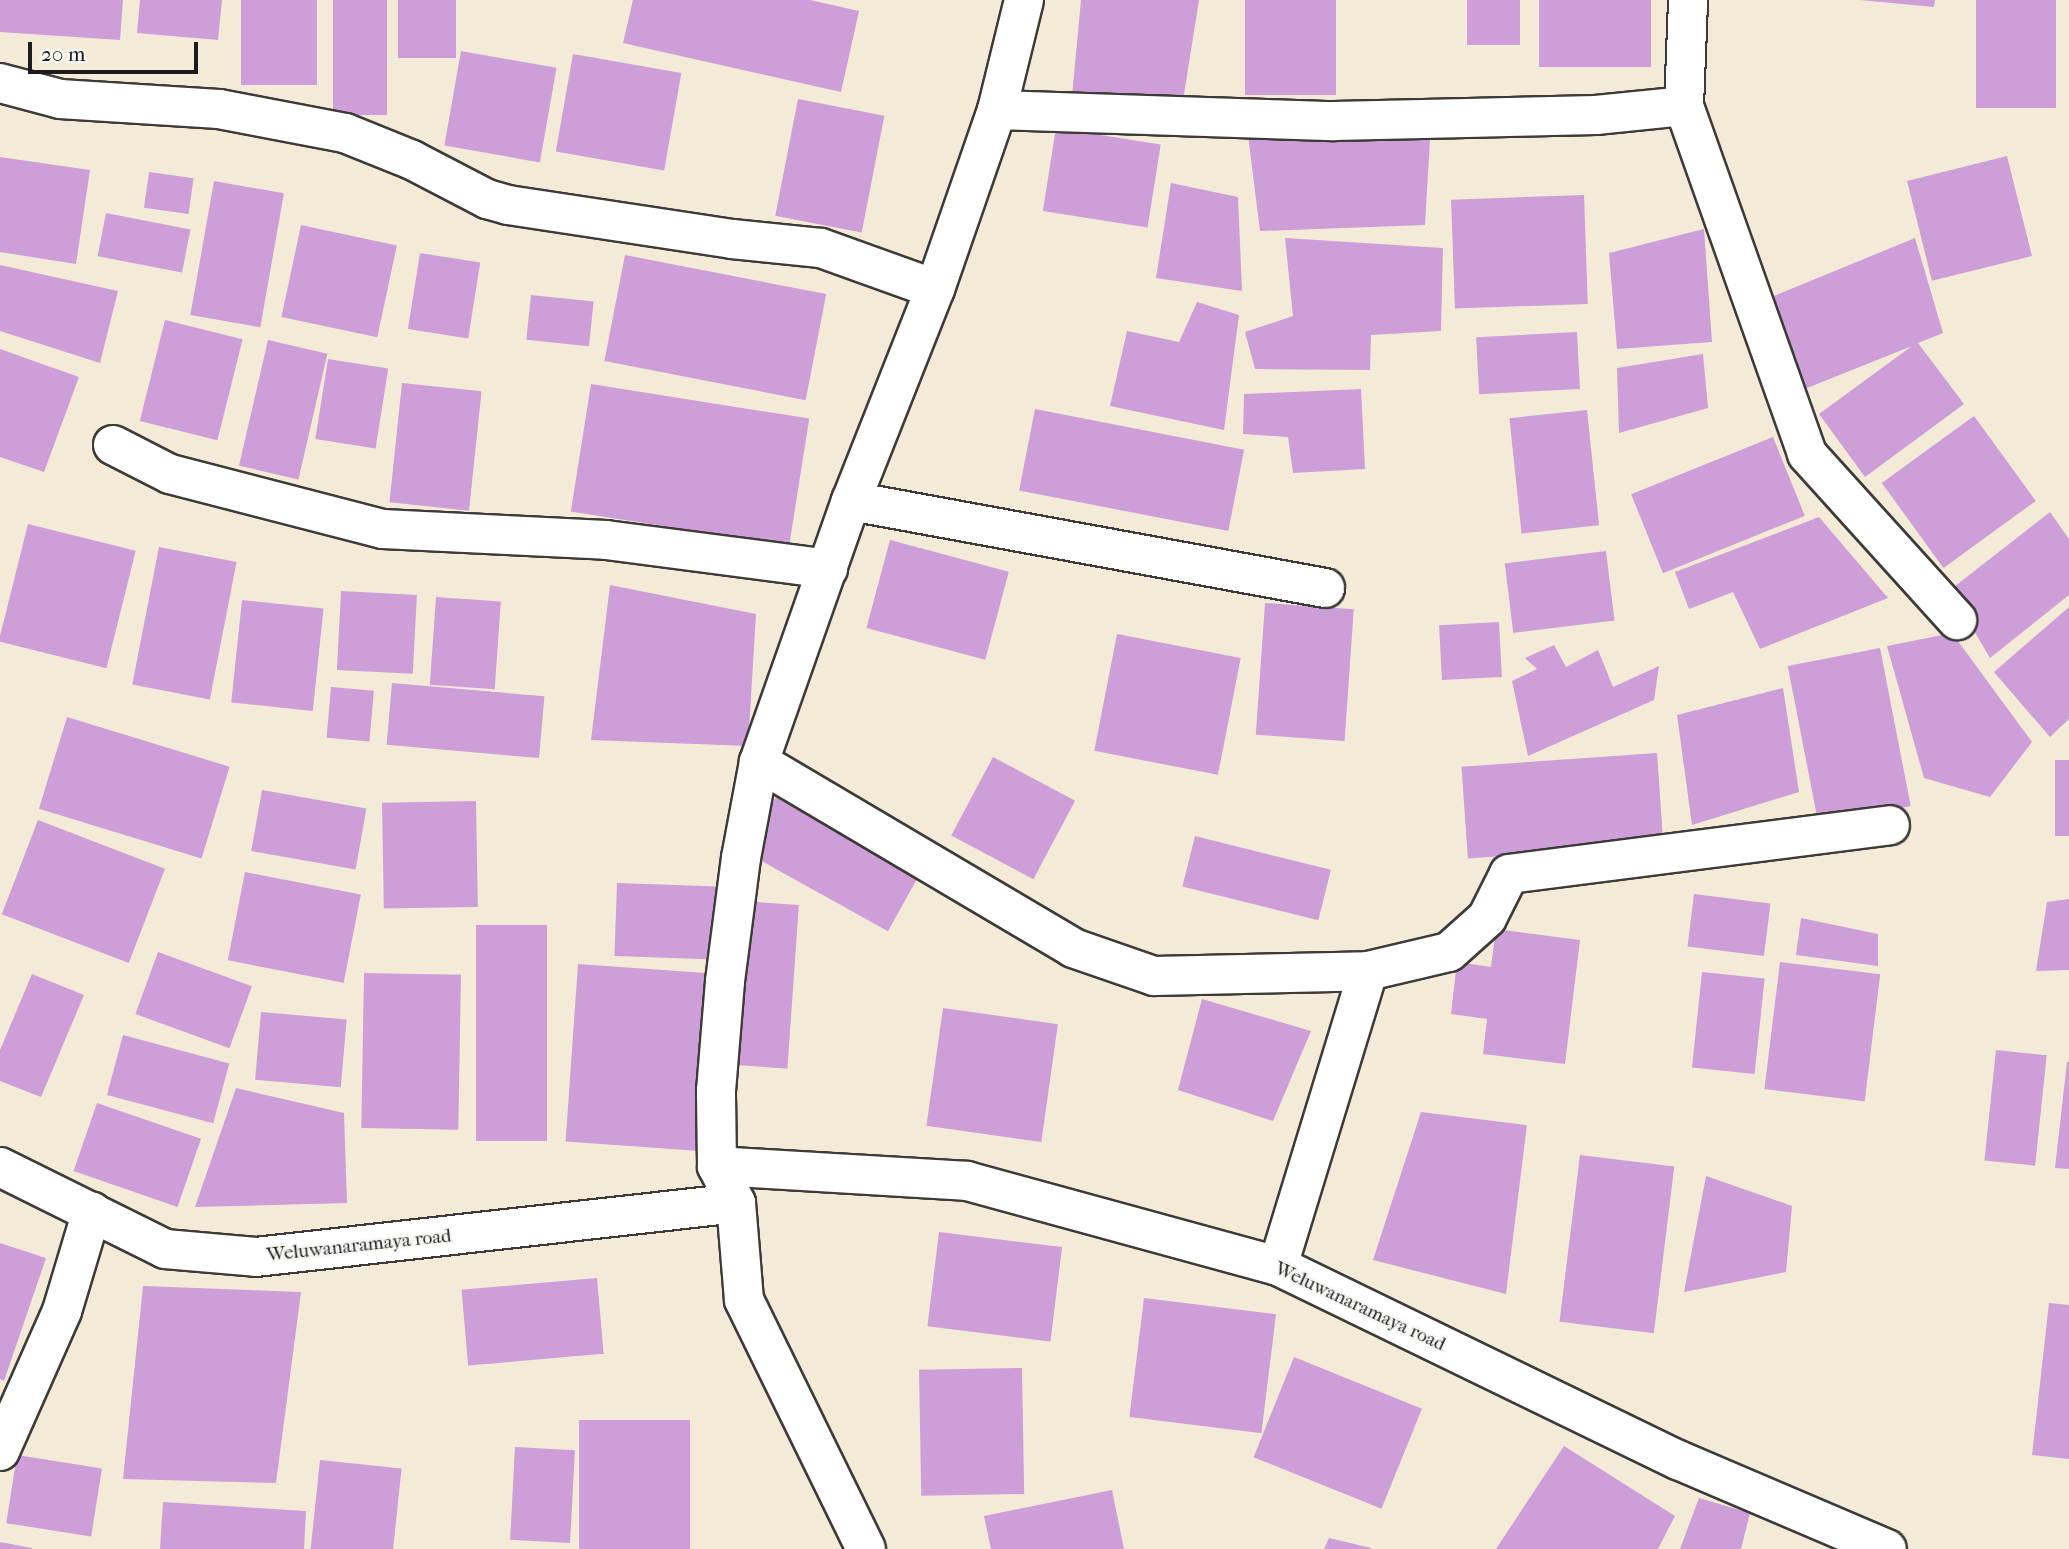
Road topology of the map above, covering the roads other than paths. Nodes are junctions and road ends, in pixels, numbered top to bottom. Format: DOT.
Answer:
graph roads {
  1 [pos="1024,0"];
  2 [pos="1688,0"];
  3 [pos="0,83"];
  4 [pos="1684,106"];
  5 [pos="997,110"];
  6 [pos="935,289"];
  7 [pos="113,445"];
  8 [pos="850,501"];
  9 [pos="828,569"];
  10 [pos="1325,588"];
  11 [pos="1957,620"];
  12 [pos="759,762"];
  13 [pos="1890,825"];
  14 [pos="1368,971"];
  15 [pos="717,1166"];
  16 [pos="0,1167"];
  17 [pos="736,1203"];
  18 [pos="92,1211"];
  19 [pos="1278,1266"];
  20 [pos="0,1451"];
  21 [pos="866,1549"];
  22 [pos="1887,1549"];
  1 -- 5 [label="street"];
  2 -- 4 [label="street"];
  3 -- 6 [label="street"];
  4 -- 5 [label="street"];
  4 -- 11 [label="street"];
  5 -- 6 [label="street"];
  6 -- 8 [label="street"];
  7 -- 9 [label="street"];
  8 -- 9 [label="street"];
  8 -- 10 [label="street"];
  9 -- 12 [label="street"];
  12 -- 14 [label="street"];
  12 -- 15 [label="street"];
  13 -- 14 [label="street"];
  14 -- 19 [label="street"];
  15 -- 17 [label="street"];
  15 -- 19 [label="street, Weluwanaramaya road"];
  16 -- 18 [label="street, Weluwanaramaya road"];
  17 -- 18 [label="street, Weluwanaramaya road"];
  17 -- 21 [label="street"];
  18 -- 20 [label="street"];
  19 -- 22 [label="street, Weluwanaramaya road"];
}
